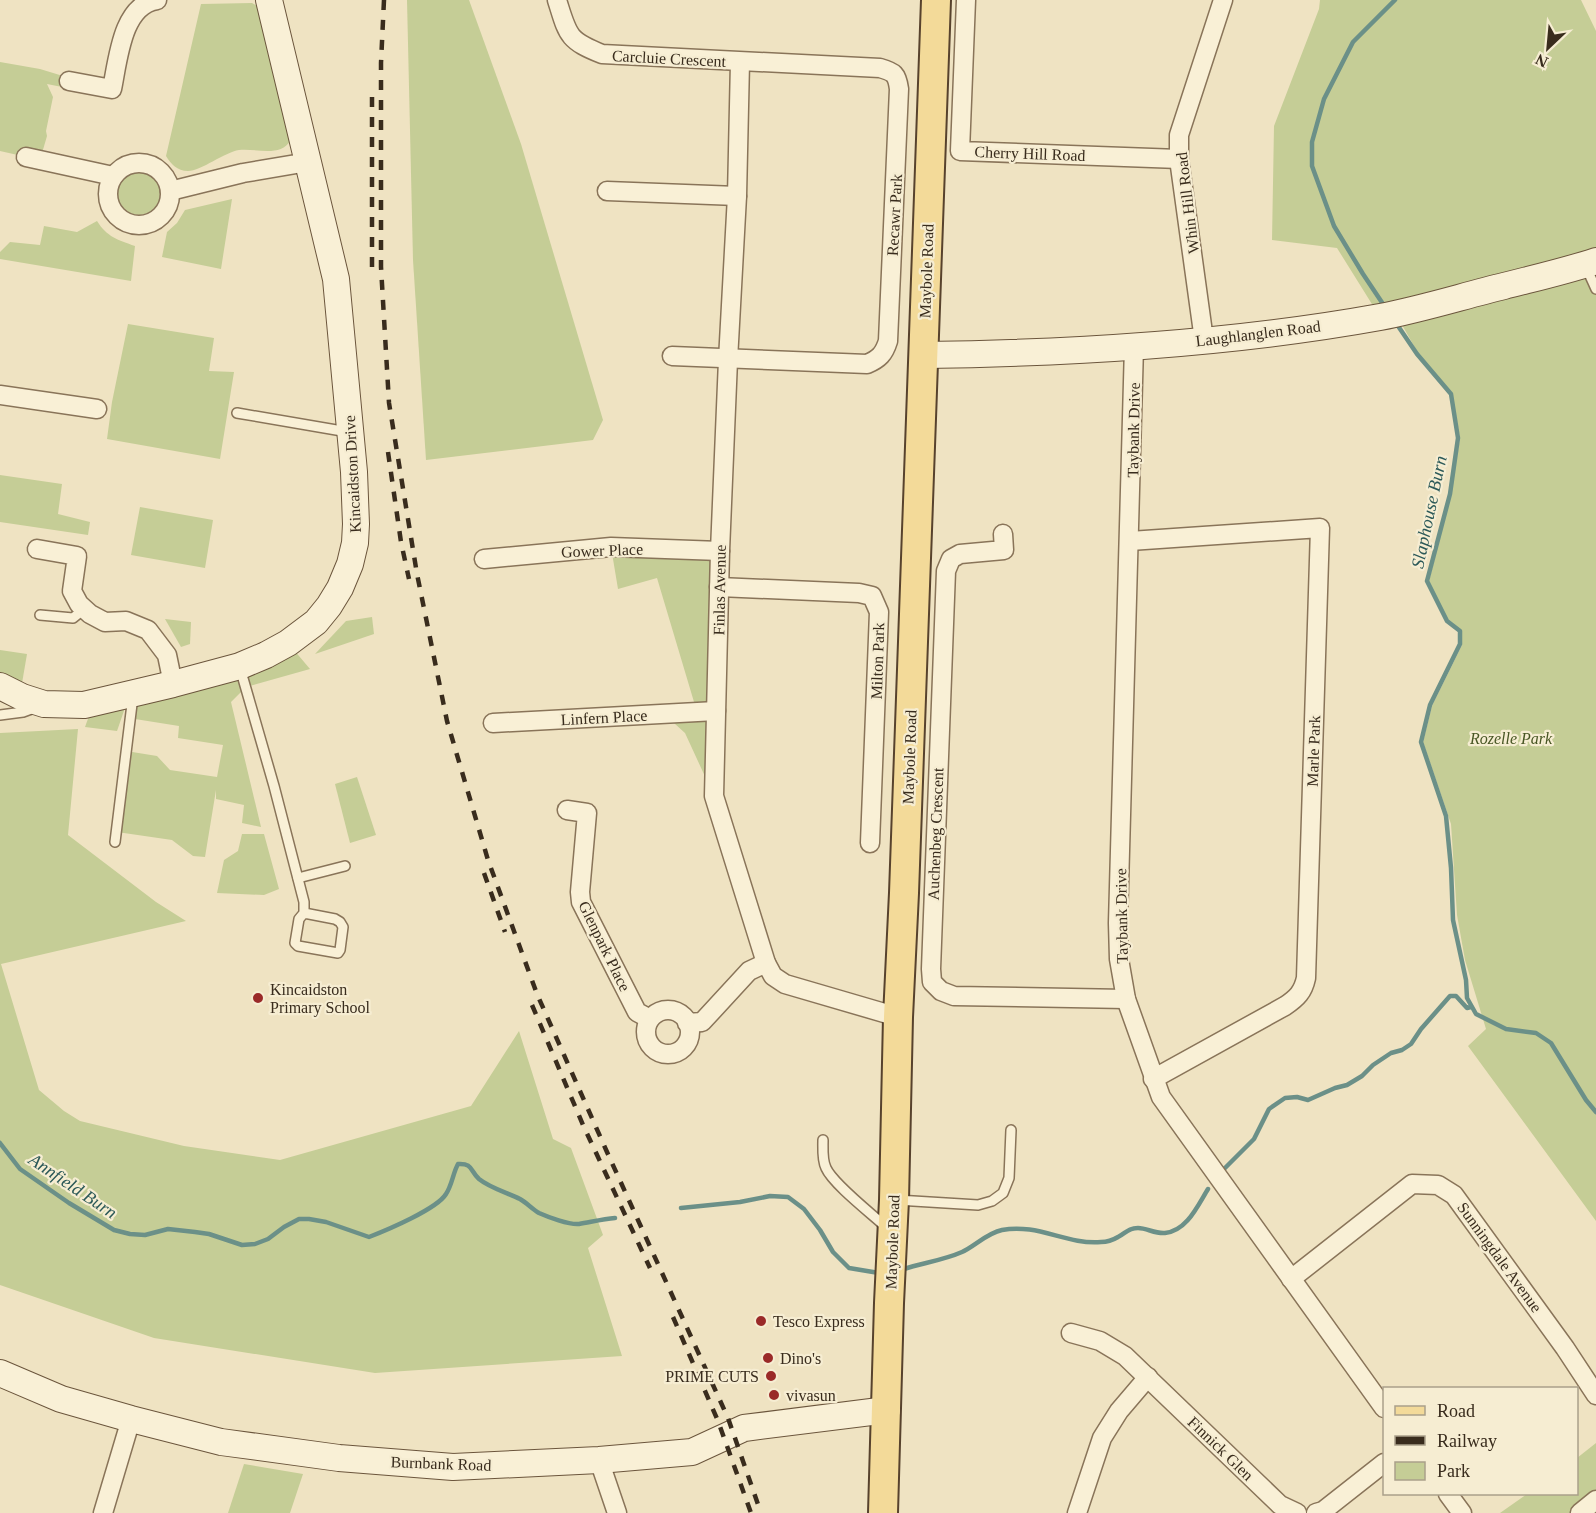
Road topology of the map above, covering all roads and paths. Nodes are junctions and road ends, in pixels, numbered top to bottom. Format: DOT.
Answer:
graph roads {
  1 [pos="158,0"];
  2 [pos="269,0"];
  3 [pos="557,0"];
  4 [pos="936,0"];
  5 [pos="966,0"];
  6 [pos="1222,0"];
  7 [pos="740,62"];
  8 [pos="69,81"];
  9 [pos="26,157"];
  10 [pos="1179,159"];
  11 [pos="308,162"];
  12 [pos="113,176"];
  13 [pos="170,191"];
  14 [pos="607,191"];
  15 [pos="737,196"];
  16 [pos="1591,263"];
  17 [pos="1596,290"];
  18 [pos="1204,340"];
  19 [pos="1134,346"];
  20 [pos="924,355"];
  21 [pos="672,356"];
  22 [pos="728,360"];
  23 [pos="0,395"];
  24 [pos="97,409"];
  25 [pos="237,413"];
  26 [pos="351,432"];
  27 [pos="1003,534"];
  28 [pos="1130,541"];
  29 [pos="37,549"];
  30 [pos="720,550"];
  31 [pos="484,559"];
  32 [pos="719,587"];
  33 [pos="84,609"];
  34 [pos="40,615"];
  35 [pos="240,666"];
  36 [pos="173,684"];
  37 [pos="0,686"];
  38 [pos="133,693"];
  39 [pos="44,704"];
  40 [pos="716,711"];
  41 [pos="0,715"];
  42 [pos="493,723"];
  43 [pos="567,810"];
  44 [pos="115,842"];
  45 [pos="870,843"];
  46 [pos="345,866"];
  47 [pos="298,878"];
  48 [pos="919,893"];
  49 [pos="304,913"];
  50 [pos="766,963"];
  51 [pos="1126,999"];
  52 [pos="898,1017"];
  53 [pos="650,1019"];
  54 [pos="687,1023"];
  55 [pos="1153,1079"];
  56 [pos="1011,1130"];
  57 [pos="823,1140"];
  58 [pos="894,1200"];
  59 [pos="892,1233"];
  60 [pos="1291,1279"];
  61 [pos="1071,1333"];
  62 [pos="0,1373"];
  63 [pos="1148,1377"];
  64 [pos="1596,1395"];
  65 [pos="1383,1407"];
  66 [pos="887,1410"];
  67 [pos="131,1419"];
  68 [pos="599,1460"];
  69 [pos="1383,1464"];
  70 [pos="1449,1495"];
  71 [pos="103,1513"];
  72 [pos="617,1513"];
  73 [pos="883,1513"];
  74 [pos="1077,1513"];
  75 [pos="1297,1513"];
  76 [pos="1316,1513"];
  77 [pos="1462,1513"];
  1 -- 8 [label="street"];
  2 -- 11 [label="street, Kincaidston Drive"];
  3 -- 7 [label="street, Carcluie Crescent"];
  4 -- 20 [label="main road, Maybole Road"];
  5 -- 10 [label="street, Cherry Hill Road"];
  6 -- 10 [label="street, Whin Hill Road"];
  7 -- 15 [label="street, Finlas Avenue"];
  7 -- 22 [label="street, Recawr Park"];
  9 -- 12 [label="street"];
  10 -- 18 [label="street, Whin Hill Road"];
  11 -- 13 [label="street"];
  11 -- 26 [label="street, Kincaidston Drive"];
  12 -- 13 [label="street"];
  12 -- 13 [label="street"];
  14 -- 15 [label="street"];
  15 -- 22 [label="street, Finlas Avenue"];
  16 -- 17 [label="lane"];
  16 -- 18 [label="street, Laughlanglen Road"];
  18 -- 19 [label="street, Laughlanglen Road"];
  19 -- 20 [label="street, Laughlanglen Road"];
  19 -- 28 [label="street, Taybank Drive"];
  20 -- 48 [label="main road, Maybole Road"];
  21 -- 22 [label="street"];
  22 -- 30 [label="street, Finlas Avenue"];
  23 -- 24 [label="street"];
  25 -- 26 [label="lane"];
  26 -- 35 [label="street, Kincaidston Drive"];
  27 -- 48 [label="street, Auchenbeg Crescent"];
  28 -- 51 [label="street, Taybank Drive"];
  28 -- 55 [label="street, Marle Park"];
  29 -- 33 [label="street"];
  30 -- 31 [label="street, Gower Place"];
  30 -- 32 [label="street, Finlas Avenue"];
  32 -- 40 [label="street, Finlas Avenue"];
  32 -- 45 [label="street, Milton Park"];
  33 -- 34 [label="lane"];
  33 -- 36 [label="street"];
  35 -- 36 [label="street, Kincaidston Drive"];
  35 -- 47 [label="lane"];
  36 -- 38 [label="street, Kincaidston Drive"];
  37 -- 39 [label="street, Kincaidston Drive"];
  38 -- 39 [label="street, Kincaidston Drive"];
  38 -- 44 [label="lane"];
  39 -- 41 [label="lane"];
  40 -- 42 [label="street, Linfern Place"];
  40 -- 50 [label="street, Finlas Avenue"];
  43 -- 53 [label="street, Glenpark Place"];
  46 -- 47 [label="lane"];
  47 -- 49 [label="lane"];
  48 -- 51 [label="street, Auchenbeg Crescent"];
  48 -- 52 [label="main road, Maybole Road"];
  49 -- 49 [label="lane"];
  50 -- 52 [label="street, Finlas Avenue"];
  50 -- 54 [label="street"];
  51 -- 55 [label="street, Taybank Drive"];
  52 -- 58 [label="main road, Maybole Road"];
  53 -- 54 [label="street"];
  53 -- 54 [label="street"];
  55 -- 60 [label="street, Taybank Drive"];
  56 -- 58 [label="lane"];
  57 -- 59 [label="lane"];
  58 -- 59 [label="main road, Maybole Road"];
  59 -- 66 [label="main road, Maybole Road"];
  60 -- 64 [label="street, Sunningdale Avenue"];
  60 -- 65 [label="street, Taybank Drive"];
  61 -- 63 [label="street, Finnick Glen"];
  62 -- 67 [label="street, Burnbank Road"];
  63 -- 74 [label="street"];
  63 -- 75 [label="street, Finnick Glen"];
  66 -- 68 [label="street, Burnbank Road"];
  66 -- 73 [label="main road, Maybole Road"];
  67 -- 68 [label="street, Burnbank Road"];
  67 -- 71 [label="street"];
  68 -- 72 [label="street"];
  69 -- 76 [label="street"];
  70 -- 77 [label="street"];
}
